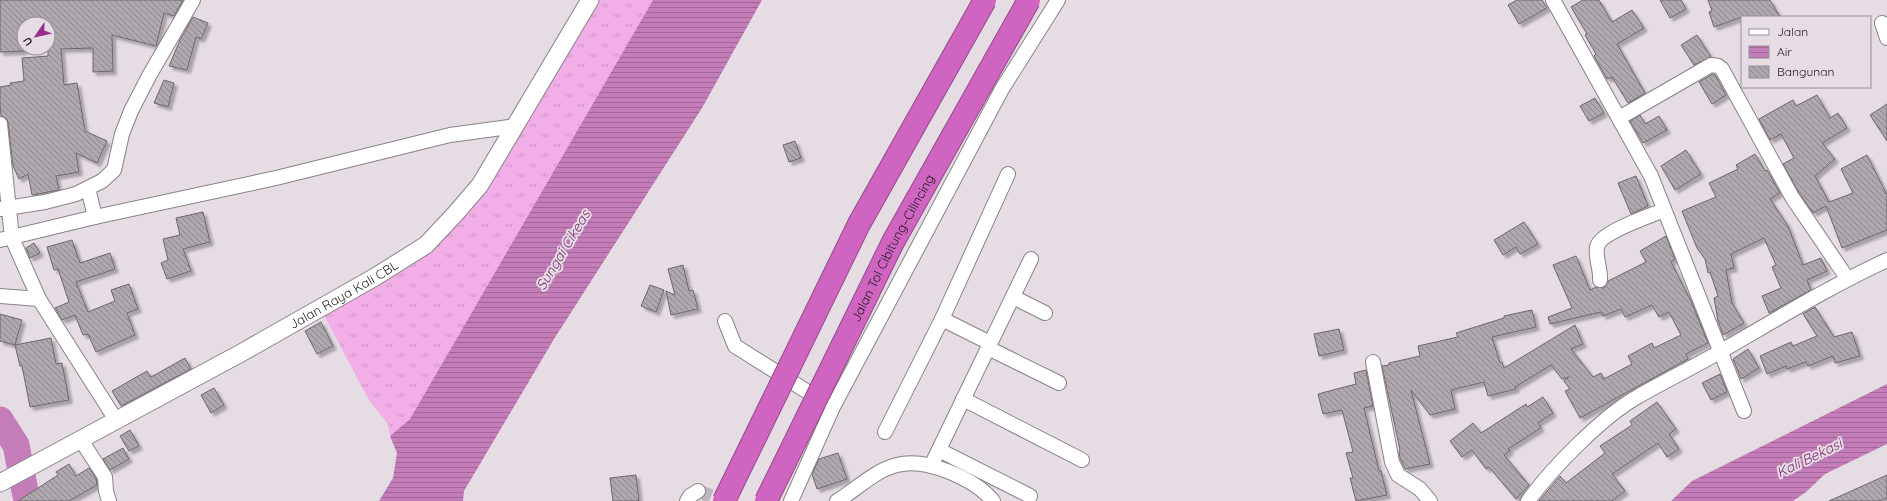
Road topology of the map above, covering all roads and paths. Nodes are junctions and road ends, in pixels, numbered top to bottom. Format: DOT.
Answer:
graph roads {
  1 [pos="193,0"];
  2 [pos="590,0"];
  3 [pos="985,0"];
  4 [pos="1029,0"];
  5 [pos="1058,0"];
  6 [pos="1553,0"];
  7 [pos="1882,23"];
  8 [pos="1887,38"];
  9 [pos="1619,118"];
  10 [pos="0,124"];
  11 [pos="516,126"];
  12 [pos="1008,174"];
  13 [pos="89,193"];
  14 [pos="6,210"];
  15 [pos="1664,210"];
  16 [pos="94,214"];
  17 [pos="8,236"];
  18 [pos="1031,259"];
  19 [pos="1887,260"];
  20 [pos="1847,278"];
  21 [pos="1600,280"];
  22 [pos="0,296"];
  23 [pos="1013,297"];
  24 [pos="39,299"];
  25 [pos="1046,313"];
  26 [pos="942,319"];
  27 [pos="725,321"];
  28 [pos="989,346"];
  29 [pos="1720,352"];
  30 [pos="1373,362"];
  31 [pos="1059,383"];
  32 [pos="963,399"];
  33 [pos="833,408"];
  34 [pos="1744,411"];
  35 [pos="116,420"];
  36 [pos="885,432"];
  37 [pos="81,440"];
  38 [pos="939,450"];
  39 [pos="1082,460"];
  40 [pos="931,466"];
  41 [pos="0,483"];
  42 [pos="698,491"];
  43 [pos="1030,496"];
  44 [pos="1425,500"];
  45 [pos="109,501"];
  46 [pos="687,501"];
  47 [pos="724,501"];
  48 [pos="766,501"];
  49 [pos="791,501"];
  50 [pos="837,501"];
  51 [pos="994,501"];
  52 [pos="1528,501"];
  1 -- 13 [label="street"];
  2 -- 11 [label="street, Jalan Raya Kali CBL"];
  3 -- 47 [label="highway, bridge"];
  4 -- 48 [label="highway, Jalan Tol Cibitung–Cilincing, bridge"];
  5 -- 33 [label="street"];
  6 -- 9 [label="street"];
  7 -- 8 [label="street"];
  9 -- 15 [label="street"];
  9 -- 20 [label="street"];
  10 -- 14 [label="street"];
  11 -- 16 [label="street"];
  11 -- 35 [label="street, Jalan Raya Kali CBL"];
  12 -- 26 [label="street"];
  13 -- 14 [label="street"];
  13 -- 16 [label="street"];
  14 -- 17 [label="street"];
  15 -- 21 [label="street"];
  15 -- 29 [label="street"];
  16 -- 17 [label="street"];
  17 -- 24 [label="street"];
  18 -- 23 [label="street"];
  19 -- 20 [label="street"];
  20 -- 29 [label="street"];
  22 -- 24 [label="street"];
  23 -- 25 [label="street"];
  23 -- 28 [label="street"];
  24 -- 35 [label="street"];
  26 -- 28 [label="street"];
  26 -- 36 [label="street"];
  27 -- 33 [label="street"];
  28 -- 31 [label="street"];
  28 -- 32 [label="street"];
  29 -- 34 [label="street"];
  29 -- 52 [label="street"];
  30 -- 44 [label="street"];
  32 -- 38 [label="street"];
  32 -- 39 [label="street"];
  33 -- 49 [label="street"];
  35 -- 37 [label="street, Jalan Raya Kali CBL"];
  37 -- 41 [label="street, Jalan Raya Kali CBL"];
  37 -- 45 [label="street"];
  38 -- 40 [label="street"];
  38 -- 43 [label="street"];
  40 -- 50 [label="street"];
  40 -- 51 [label="street"];
  42 -- 46 [label="street"];
}
